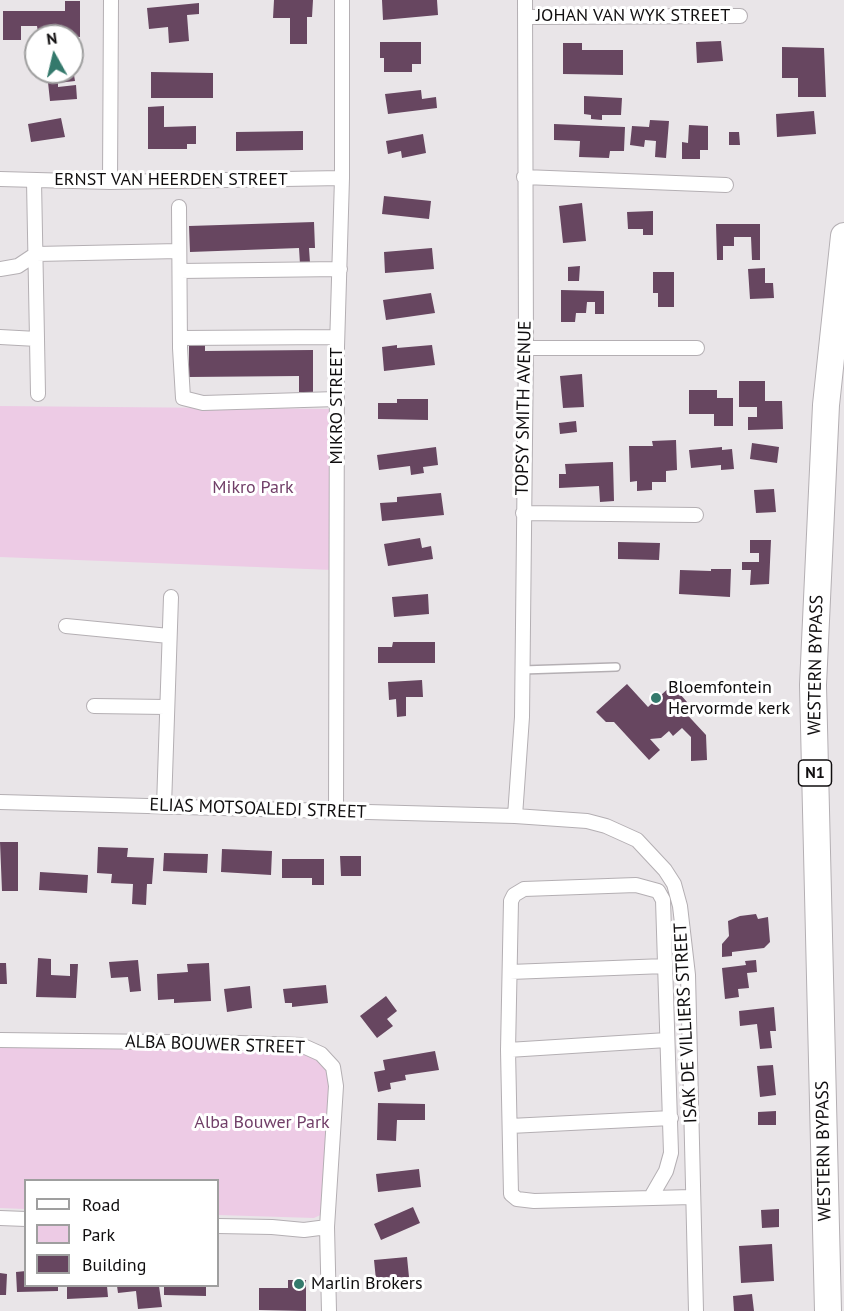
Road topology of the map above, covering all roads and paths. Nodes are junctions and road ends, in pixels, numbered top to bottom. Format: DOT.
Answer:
graph roads {
  1 [pos="111,0"];
  2 [pos="342,0"];
  3 [pos="525,0"];
  4 [pos="525,16"];
  5 [pos="740,16"];
  6 [pos="524,177"];
  7 [pos="342,178"];
  8 [pos="0,179"];
  9 [pos="34,181"];
  10 [pos="110,182"];
  11 [pos="726,184"];
  12 [pos="179,207"];
  13 [pos="844,236"];
  14 [pos="179,251"];
  15 [pos="36,254"];
  16 [pos="0,269"];
  17 [pos="340,269"];
  18 [pos="180,272"];
  19 [pos="0,337"];
  20 [pos="337,337"];
  21 [pos="180,338"];
  22 [pos="37,339"];
  23 [pos="526,348"];
  24 [pos="697,348"];
  25 [pos="38,394"];
  26 [pos="337,399"];
  27 [pos="523,513"];
  28 [pos="696,514"];
  29 [pos="171,597"];
  30 [pos="66,626"];
  31 [pos="169,636"];
  32 [pos="616,667"];
  33 [pos="522,670"];
  34 [pos="94,706"];
  35 [pos="166,707"];
  36 [pos="0,802"];
  37 [pos="164,806"];
  38 [pos="336,812"];
  39 [pos="515,816"];
  40 [pos="665,966"];
  41 [pos="510,972"];
  42 [pos="0,1040"];
  43 [pos="667,1040"];
  44 [pos="508,1050"];
  45 [pos="671,1118"];
  46 [pos="510,1126"];
  47 [pos="651,1197"];
  48 [pos="692,1197"];
  49 [pos="0,1218"];
  50 [pos="24,1219"];
  51 [pos="219,1226"];
  52 [pos="327,1227"];
  53 [pos="329,1311"];
  54 [pos="696,1311"];
  55 [pos="828,1311"];
  1 -- 10 [label="street"];
  2 -- 7 [label="street, MIKRO STREET"];
  3 -- 4 [label="street, TOPSY SMITH AVENUE"];
  4 -- 5 [label="street, JOHAN VAN WYK STREET"];
  4 -- 6 [label="street, TOPSY SMITH AVENUE"];
  6 -- 11 [label="street"];
  6 -- 23 [label="street, TOPSY SMITH AVENUE"];
  7 -- 10 [label="street, ERNST VAN HEERDEN STREET"];
  7 -- 17 [label="street, MIKRO STREET"];
  8 -- 9 [label="street, ERNST VAN HEERDEN STREET"];
  9 -- 10 [label="street, ERNST VAN HEERDEN STREET"];
  9 -- 15 [label="street"];
  12 -- 14 [label="street"];
  13 -- 55 [label="highway, WESTERN BYPASS / N1"];
  14 -- 15 [label="street"];
  14 -- 18 [label="street"];
  15 -- 16 [label="street"];
  15 -- 22 [label="street"];
  17 -- 18 [label="street"];
  17 -- 20 [label="street, MIKRO STREET"];
  18 -- 21 [label="street"];
  19 -- 22 [label="street"];
  20 -- 21 [label="street"];
  20 -- 26 [label="street, MIKRO STREET"];
  21 -- 26 [label="street"];
  22 -- 25 [label="street"];
  23 -- 24 [label="street"];
  23 -- 27 [label="street, TOPSY SMITH AVENUE"];
  26 -- 38 [label="street, MIKRO STREET"];
  27 -- 28 [label="street"];
  27 -- 33 [label="street, TOPSY SMITH AVENUE"];
  29 -- 31 [label="street"];
  30 -- 31 [label="street"];
  31 -- 35 [label="street"];
  32 -- 33 [label="lane"];
  33 -- 39 [label="street, TOPSY SMITH AVENUE"];
  34 -- 35 [label="street"];
  35 -- 37 [label="street"];
  36 -- 37 [label="street, ELIAS MOTSOALEDI STREET"];
  37 -- 38 [label="street, ELIAS MOTSOALEDI STREET"];
  38 -- 39 [label="street, ELIAS MOTSOALEDI STREET"];
  39 -- 48 [label="street, ISAK DE VILLIERS STREET"];
  40 -- 41 [label="street"];
  40 -- 41 [label="street"];
  40 -- 43 [label="street"];
  41 -- 44 [label="street"];
  42 -- 52 [label="street, ALBA BOUWER STREET"];
  43 -- 44 [label="street"];
  43 -- 45 [label="street"];
  44 -- 46 [label="street"];
  45 -- 46 [label="street"];
  45 -- 47 [label="street"];
  46 -- 47 [label="street"];
  47 -- 48 [label="street"];
  48 -- 54 [label="street, ISAK DE VILLIERS STREET"];
  49 -- 50 [label="street"];
  51 -- 52 [label="street"];
  52 -- 53 [label="street, ALBA BOUWER STREET"];
}
